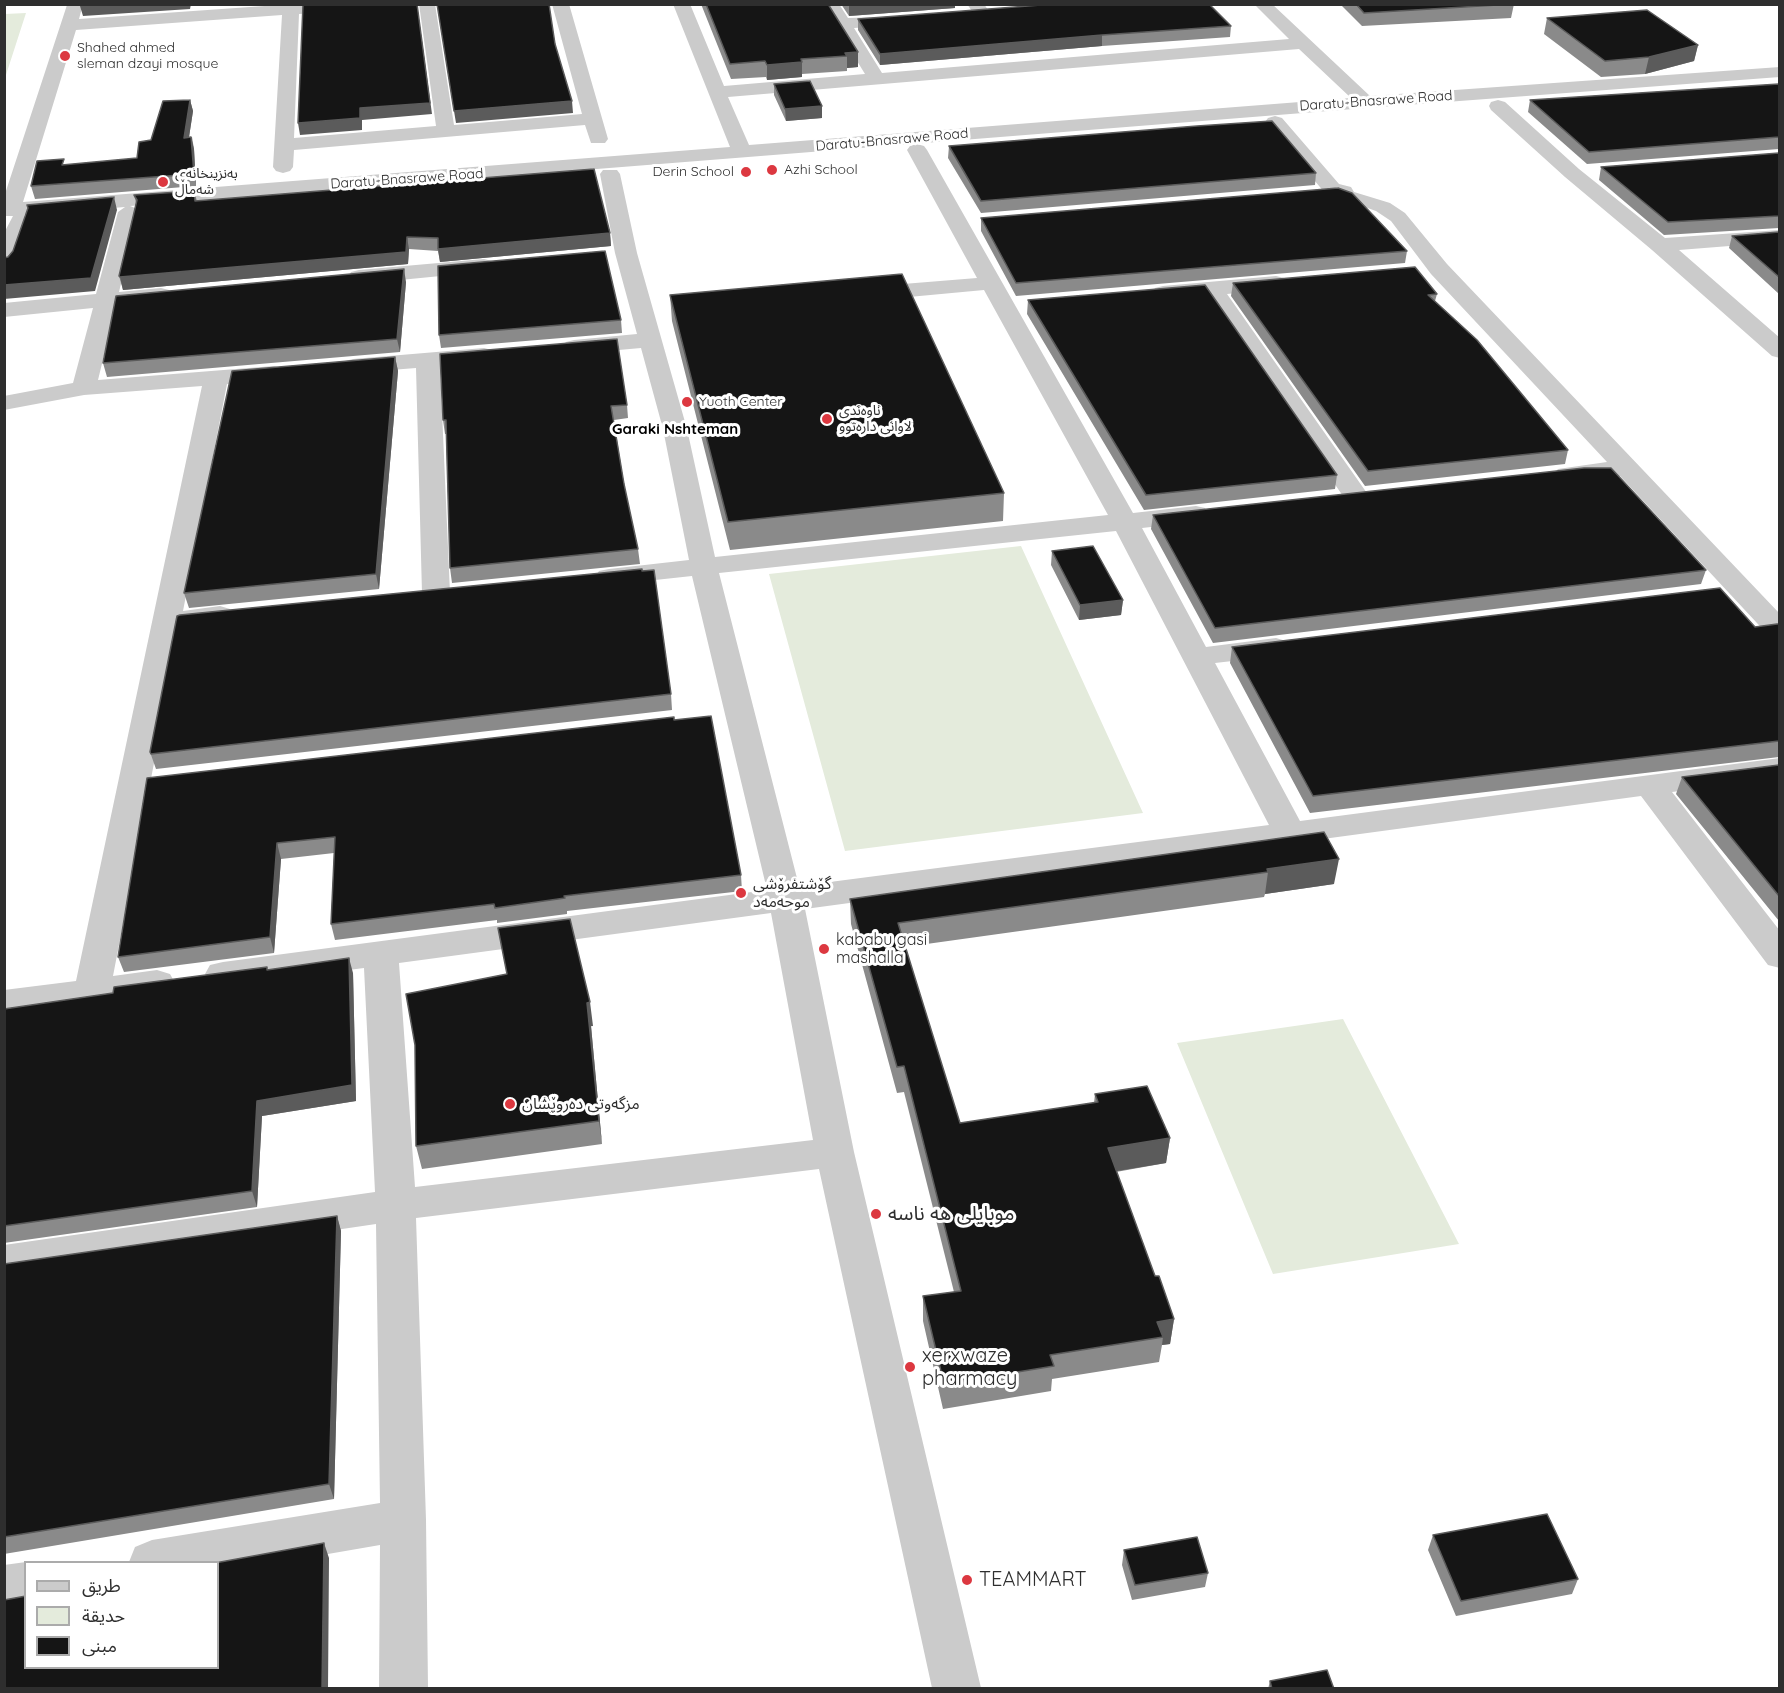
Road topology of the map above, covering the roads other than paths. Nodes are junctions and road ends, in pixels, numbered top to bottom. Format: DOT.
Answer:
graph roads {
  1 [pos="75,4"];
  2 [pos="373,4"];
  3 [pos="427,4"];
  4 [pos="560,4"];
  5 [pos="681,4"];
  6 [pos="830,4"];
  7 [pos="1262,4"];
  8 [pos="978,9"];
  9 [pos="209,10"];
  10 [pos="291,10"];
  11 [pos="1004,12"];
  12 [pos="959,15"];
  13 [pos="924,18"];
  14 [pos="842,24"];
  15 [pos="70,25"];
  16 [pos="1306,44"];
  17 [pos="1779,72"];
  18 [pos="878,79"];
  19 [pos="1779,85"];
  20 [pos="717,92"];
  21 [pos="1366,102"];
  22 [pos="1498,106"];
  23 [pos="592,119"];
  24 [pos="1275,122"];
  25 [pos="446,132"];
  26 [pos="929,145"];
  27 [pos="284,146"];
  28 [pos="742,152"];
  29 [pos="608,169"];
  30 [pos="1595,171"];
  31 [pos="1572,173"];
  32 [pos="282,188"];
  33 [pos="1344,191"];
  34 [pos="1309,194"];
  35 [pos="57,212"];
  36 [pos="128,212"];
  37 [pos="10,215"];
  38 [pos="1779,236"];
  39 [pos="1660,245"];
  40 [pos="4,263"];
  41 [pos="508,264"];
  42 [pos="342,279"];
  43 [pos="1303,281"];
  44 [pos="992,283"];
  45 [pos="1212,289"];
  46 [pos="176,294"];
  47 [pos="1143,294"];
  48 [pos="841,296"];
  49 [pos="105,300"];
  50 [pos="4,310"];
  51 [pos="650,340"];
  52 [pos="556,348"];
  53 [pos="1779,351"];
  54 [pos="510,352"];
  55 [pos="428,359"];
  56 [pos="334,368"];
  57 [pos="298,371"];
  58 [pos="216,378"];
  59 [pos="84,388"];
  60 [pos="4,403"];
  61 [pos="1624,468"];
  62 [pos="1543,477"];
  63 [pos="1356,496"];
  64 [pos="1217,512"];
  65 [pos="1125,522"];
  66 [pos="704,568"];
  67 [pos="587,579"];
  68 [pos="1742,590"];
  69 [pos="436,593"];
  70 [pos="1707,594"];
  71 [pos="248,613"];
  72 [pos="166,621"];
  73 [pos="1779,631"];
  74 [pos="1302,644"];
  75 [pos="1195,657"];
  76 [pos="1779,768"];
  77 [pos="169,780"];
  78 [pos="133,784"];
  79 [pos="1649,785"];
  80 [pos="1289,831"];
  81 [pos="786,900"];
  82 [pos="381,954"];
  83 [pos="1779,956"];
  84 [pos="92,991"];
  85 [pos="4,1003"];
  86 [pos="835,1152"];
  87 [pos="396,1205"];
  88 [pos="4,1262"];
  89 [pos="403,1520"];
  90 [pos="164,1561"];
  91 [pos="24,1584"];
  92 [pos="4,1587"];
  93 [pos="403,1689"];
  94 [pos="957,1689"];
  1 -- 15 [label="street"];
  2 -- 10 [label="street"];
  3 -- 25 [label="street"];
  4 -- 23 [label="street"];
  5 -- 20 [label="street"];
  6 -- 14 [label="street"];
  7 -- 16 [label="street"];
  8 -- 11 [label="street"];
  8 -- 12 [label="street"];
  9 -- 10 [label="street"];
  9 -- 15 [label="street"];
  10 -- 27 [label="street"];
  13 -- 14 [label="street"];
  14 -- 18 [label="street"];
  15 -- 37 [label="street"];
  16 -- 18 [label="street"];
  16 -- 21 [label="street"];
  17 -- 21 [label="street, Daratu-Bnasrawe Road"];
  18 -- 20 [label="street"];
  19 -- 22 [label="street, Daratu-Bnasrawe Road"];
  20 -- 28 [label="street"];
  21 -- 26 [label="street, Daratu-Bnasrawe Road"];
  22 -- 24 [label="street, Daratu-Bnasrawe Road"];
  22 -- 31 [label="street"];
  23 -- 25 [label="street"];
  23 -- 29 [label="street"];
  24 -- 26 [label="street, Daratu-Bnasrawe Road"];
  24 -- 33 [label="street"];
  25 -- 27 [label="street"];
  26 -- 28 [label="street, Daratu-Bnasrawe Road"];
  26 -- 29 [label="street, Daratu-Bnasrawe Road"];
  26 -- 44 [label="street"];
  27 -- 32 [label="street"];
  28 -- 29 [label="street, Daratu-Bnasrawe Road"];
  29 -- 32 [label="street, Daratu-Bnasrawe Road"];
  29 -- 36 [label="street, Daratu-Bnasrawe Road"];
  29 -- 51 [label="street"];
  30 -- 31 [label="street"];
  31 -- 39 [label="street"];
  32 -- 35 [label="street, Daratu-Bnasrawe Road"];
  33 -- 34 [label="street"];
  33 -- 61 [label="street"];
  35 -- 36 [label="street, Daratu-Bnasrawe Road"];
  35 -- 37 [label="street, Daratu-Bnasrawe Road"];
  36 -- 49 [label="street"];
  37 -- 40 [label="street"];
  38 -- 39 [label="street"];
  39 -- 53 [label="street"];
  41 -- 42 [label="street"];
  43 -- 45 [label="street"];
  44 -- 48 [label="street"];
  44 -- 65 [label="street"];
  45 -- 47 [label="street"];
  45 -- 63 [label="street"];
  46 -- 49 [label="street"];
  49 -- 50 [label="street"];
  49 -- 59 [label="street"];
  51 -- 52 [label="street"];
  51 -- 66 [label="street"];
  54 -- 55 [label="street"];
  55 -- 56 [label="street"];
  55 -- 69 [label="street"];
  57 -- 58 [label="street"];
  58 -- 59 [label="street"];
  58 -- 72 [label="street"];
  59 -- 60 [label="street"];
  61 -- 62 [label="street"];
  61 -- 68 [label="street"];
  64 -- 65 [label="street"];
  65 -- 66 [label="street"];
  65 -- 75 [label="street"];
  66 -- 67 [label="street"];
  66 -- 81 [label="street"];
  68 -- 70 [label="street"];
  68 -- 73 [label="street"];
  71 -- 72 [label="street"];
  72 -- 78 [label="street"];
  74 -- 75 [label="street"];
  75 -- 80 [label="street"];
  76 -- 79 [label="street"];
  77 -- 78 [label="street"];
  78 -- 84 [label="street"];
  79 -- 80 [label="street"];
  79 -- 83 [label="street"];
  80 -- 81 [label="street"];
  81 -- 82 [label="street"];
  81 -- 86 [label="street"];
  82 -- 84 [label="street"];
  82 -- 87 [label="street"];
  84 -- 85 [label="street"];
  86 -- 87 [label="street"];
  86 -- 94 [label="street"];
  87 -- 88 [label="street"];
  87 -- 89 [label="street"];
  89 -- 90 [label="street"];
  89 -- 93 [label="street"];
  91 -- 92 [label="street"];
}
